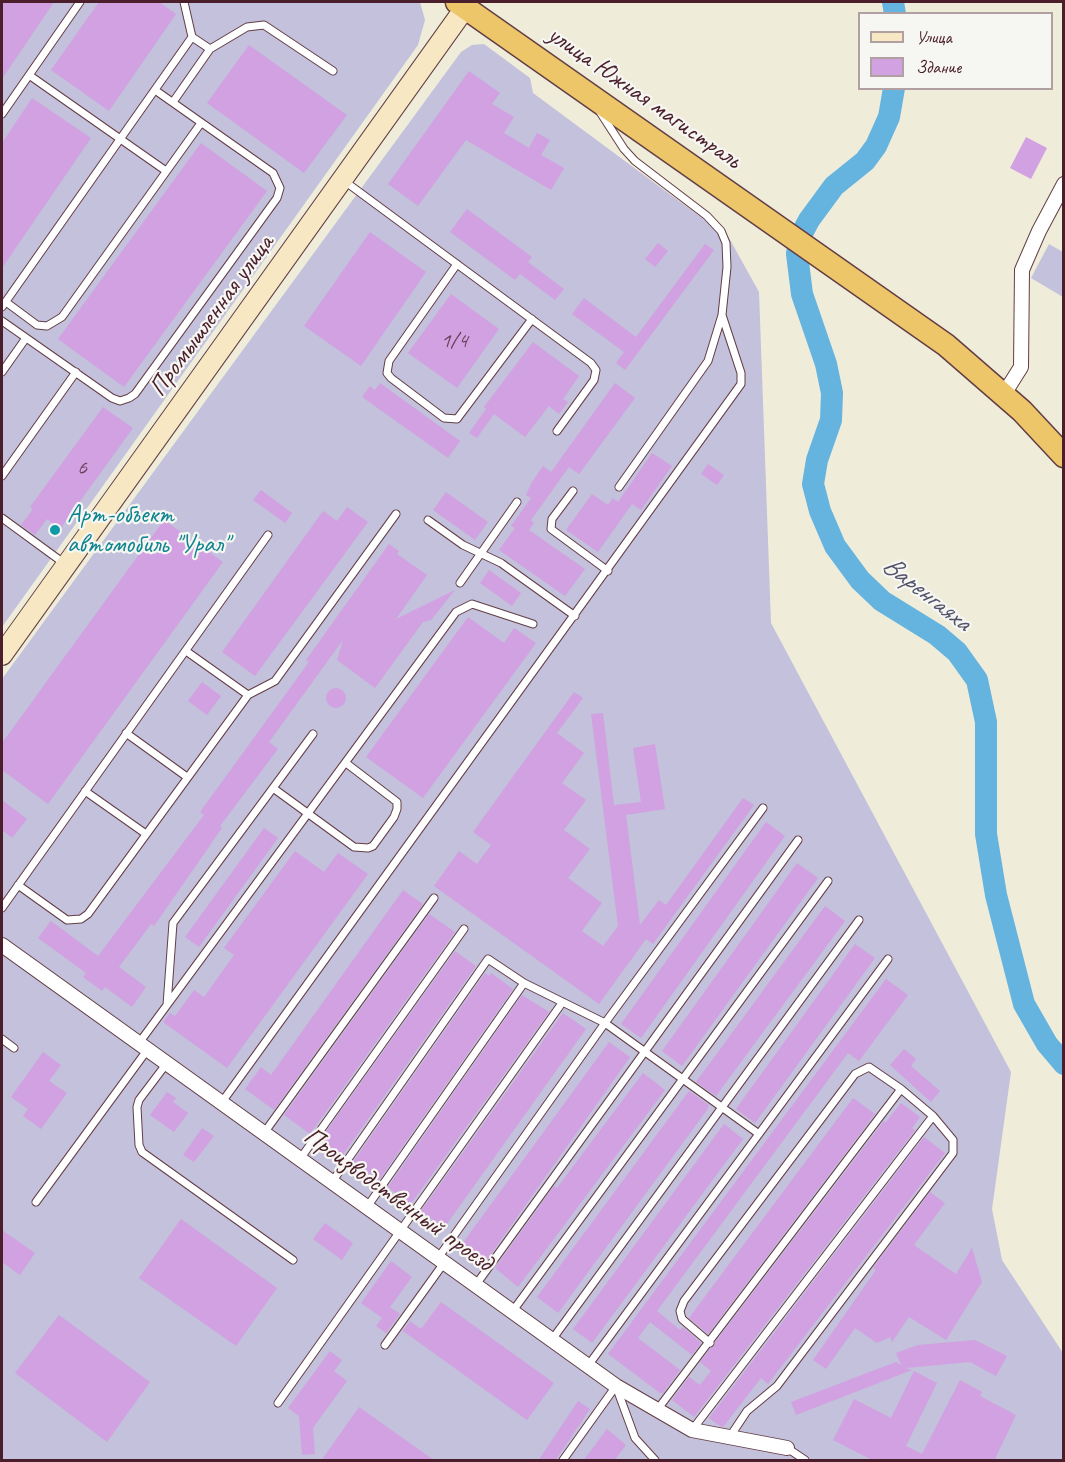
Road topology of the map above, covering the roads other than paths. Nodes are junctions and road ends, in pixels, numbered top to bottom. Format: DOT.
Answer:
graph roads {
  1 [pos="80,2"];
  2 [pos="183,3"];
  3 [pos="461,5"];
  4 [pos="192,37"];
  5 [pos="210,49"];
  6 [pos="333,71"];
  7 [pos="29,75"];
  8 [pos="155,90"];
  9 [pos="588,94"];
  10 [pos="173,102"];
  11 [pos="2,114"];
  12 [pos="201,123"];
  13 [pos="120,139"];
  14 [pos="166,171"];
  15 [pos="343,180"];
  16 [pos="1064,184"];
  17 [pos="457,264"];
  18 [pos="4,305"];
  19 [pos="722,315"];
  20 [pos="532,319"];
  21 [pos="2,321"];
  22 [pos="26,338"];
  23 [pos="2,372"];
  24 [pos="76,372"];
  25 [pos="1004,394"];
  26 [pos="556,430"];
  27 [pos="1064,456"];
  28 [pos="2,476"];
  29 [pos="619,487"];
  30 [pos="573,490"];
  31 [pos="517,502"];
  32 [pos="396,514"];
  33 [pos="2,518"];
  34 [pos="428,520"];
  35 [pos="268,535"];
  36 [pos="481,553"];
  37 [pos="66,565"];
  38 [pos="608,571"];
  39 [pos="460,583"];
  40 [pos="575,616"];
  41 [pos="533,624"];
  42 [pos="186,651"];
  43 [pos="2,655"];
  44 [pos="248,695"];
  45 [pos="126,733"];
  46 [pos="313,734"];
  47 [pos="346,763"];
  48 [pos="187,777"];
  49 [pos="273,788"];
  50 [pos="85,791"];
  51 [pos="763,808"];
  52 [pos="309,815"];
  53 [pos="146,834"];
  54 [pos="798,840"];
  55 [pos="828,881"];
  56 [pos="18,885"];
  57 [pos="434,898"];
  58 [pos="2,908"];
  59 [pos="859,920"];
  60 [pos="464,929"];
  61 [pos="2,945"];
  62 [pos="888,959"];
  63 [pos="524,982"];
  64 [pos="562,1003"];
  65 [pos="167,1005"];
  66 [pos="605,1023"];
  67 [pos="2,1039"];
  68 [pos="144,1046"];
  69 [pos="14,1048"];
  70 [pos="644,1051"];
  71 [pos="167,1063"];
  72 [pos="684,1079"];
  73 [pos="901,1089"];
  74 [pos="222,1102"];
  75 [pos="721,1107"];
  76 [pos="933,1116"];
  77 [pos="264,1133"];
  78 [pos="759,1134"];
  79 [pos="300,1159"];
  80 [pos="332,1182"];
  81 [pos="36,1202"];
  82 [pos="367,1207"];
  83 [pos="400,1231"];
  84 [pos="293,1260"];
  85 [pos="441,1261"];
  86 [pos="475,1286"];
  87 [pos="512,1312"];
  88 [pos="551,1341"];
  89 [pos="710,1343"];
  90 [pos="385,1345"];
  91 [pos="587,1367"];
  92 [pos="616,1386"];
  93 [pos="278,1403"];
  94 [pos="657,1410"];
  95 [pos="692,1430"];
  96 [pos="729,1438"];
  97 [pos="787,1448"];
  98 [pos="563,1461"];
  99 [pos="655,1461"];
  100 [pos="805,1461"];
  1 -- 7 [label="lane"];
  2 -- 4 [label="lane"];
  3 -- 9 [label="highway, улица Южная магистраль"];
  3 -- 15 [label="main road, Промышленная улица"];
  4 -- 5 [label="lane"];
  4 -- 8 [label="lane"];
  5 -- 6 [label="lane"];
  5 -- 10 [label="lane"];
  7 -- 11 [label="lane"];
  7 -- 13 [label="lane"];
  8 -- 10 [label="lane"];
  8 -- 13 [label="lane"];
  9 -- 19 [label="lane"];
  9 -- 25 [label="highway, улица Южная магистраль"];
  10 -- 12 [label="lane"];
  12 -- 14 [label="lane"];
  12 -- 24 [label="lane"];
  13 -- 14 [label="lane"];
  13 -- 18 [label="lane"];
  14 -- 18 [label="lane"];
  15 -- 17 [label="lane"];
  15 -- 37 [label="main road, Промышленная улица"];
  16 -- 25 [label="street"];
  17 -- 20 [label="lane"];
  17 -- 20 [label="lane"];
  19 -- 29 [label="lane"];
  19 -- 38 [label="lane"];
  20 -- 26 [label="lane"];
  21 -- 22 [label="lane"];
  22 -- 23 [label="lane"];
  22 -- 24 [label="lane"];
  24 -- 28 [label="lane"];
  25 -- 27 [label="highway"];
  30 -- 38 [label="lane"];
  31 -- 36 [label="lane"];
  32 -- 44 [label="lane"];
  33 -- 37 [label="lane"];
  34 -- 36 [label="lane"];
  35 -- 42 [label="lane"];
  36 -- 39 [label="lane"];
  36 -- 40 [label="lane"];
  37 -- 43 [label="main road, Промышленная улица"];
  38 -- 40 [label="lane"];
  40 -- 74 [label="lane"];
  41 -- 47 [label="lane"];
  42 -- 44 [label="lane"];
  42 -- 45 [label="lane"];
  44 -- 48 [label="lane"];
  45 -- 48 [label="lane"];
  45 -- 50 [label="lane"];
  46 -- 49 [label="lane"];
  47 -- 52 [label="lane"];
  47 -- 52 [label="lane"];
  48 -- 53 [label="lane"];
  49 -- 52 [label="lane"];
  49 -- 65 [label="lane"];
  50 -- 53 [label="lane"];
  50 -- 56 [label="lane"];
  51 -- 66 [label="lane"];
  52 -- 65 [label="lane"];
  53 -- 56 [label="lane"];
  54 -- 70 [label="lane"];
  55 -- 72 [label="lane"];
  56 -- 58 [label="lane"];
  57 -- 77 [label="lane"];
  59 -- 75 [label="lane"];
  60 -- 79 [label="lane"];
  61 -- 68 [label="street, Производственный проезд"];
  62 -- 78 [label="lane"];
  63 -- 64 [label="lane"];
  63 -- 80 [label="lane"];
  63 -- 82 [label="lane"];
  64 -- 66 [label="lane"];
  64 -- 83 [label="lane"];
  65 -- 68 [label="lane"];
  66 -- 70 [label="lane"];
  66 -- 85 [label="lane"];
  67 -- 69 [label="lane"];
  68 -- 71 [label="street, Производственный проезд"];
  68 -- 81 [label="lane"];
  70 -- 72 [label="lane"];
  70 -- 86 [label="lane"];
  71 -- 74 [label="street, Производственный проезд"];
  71 -- 84 [label="lane"];
  72 -- 75 [label="lane"];
  72 -- 87 [label="lane"];
  73 -- 76 [label="lane"];
  73 -- 89 [label="lane"];
  73 -- 89 [label="lane"];
  74 -- 77 [label="street, Производственный проезд"];
  75 -- 78 [label="lane"];
  75 -- 88 [label="lane"];
  76 -- 95 [label="lane"];
  76 -- 96 [label="lane"];
  77 -- 79 [label="street, Производственный проезд"];
  78 -- 91 [label="lane"];
  79 -- 80 [label="street, Производственный проезд"];
  80 -- 82 [label="street, Производственный проезд"];
  82 -- 83 [label="street, Производственный проезд"];
  83 -- 85 [label="street, Производственный проезд"];
  83 -- 93 [label="lane"];
  85 -- 86 [label="street, Производственный проезд"];
  85 -- 90 [label="lane"];
  86 -- 87 [label="street, Производственный проезд"];
  87 -- 88 [label="street, Производственный проезд"];
  88 -- 91 [label="street, Производственный проезд"];
  89 -- 94 [label="lane"];
  91 -- 92 [label="street, Производственный проезд"];
  92 -- 94 [label="street, Производственный проезд"];
  92 -- 98 [label="lane"];
  92 -- 99 [label="lane"];
  94 -- 95 [label="street, Производственный проезд"];
  95 -- 96 [label="street, Производственный проезд"];
  96 -- 97 [label="street, Производственный проезд"];
  97 -- 100 [label="lane"];
}
